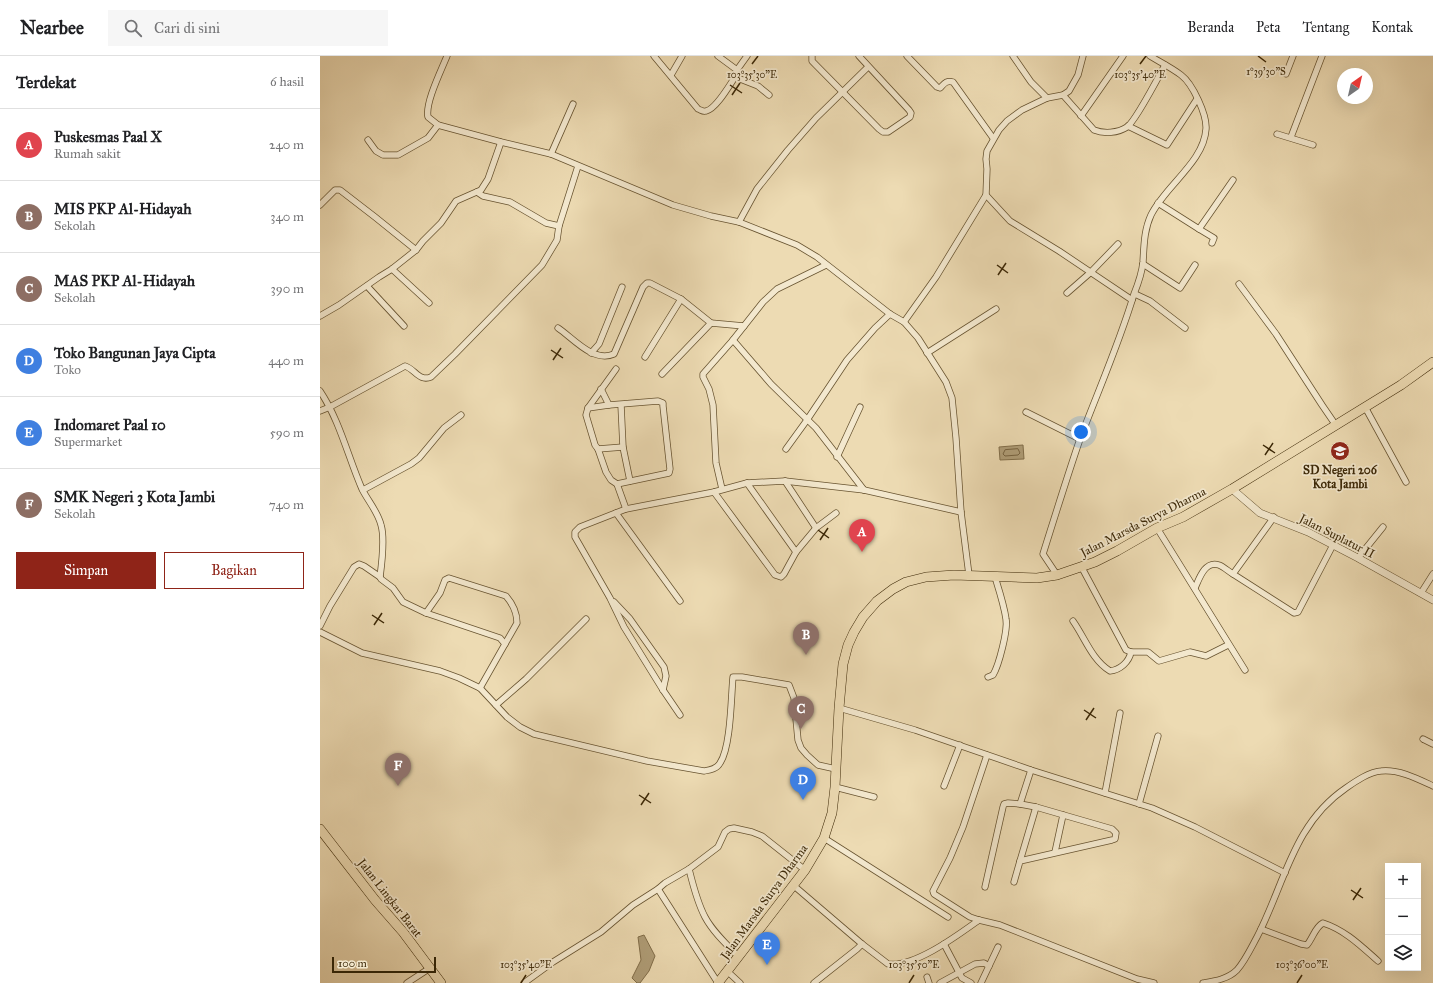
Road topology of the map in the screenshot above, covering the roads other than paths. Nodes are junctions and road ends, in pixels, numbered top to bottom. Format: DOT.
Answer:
graph roads {
  1 [pos="447,56"];
  2 [pos="654,56"];
  3 [pos="682,56"];
  4 [pos="718,56"];
  5 [pos="747,56"];
  6 [pos="812,56"];
  7 [pos="859,56"];
  8 [pos="907,56"];
  9 [pos="1013,56"];
  10 [pos="1083,56"];
  11 [pos="1123,56"];
  12 [pos="1150,56"];
  13 [pos="1293,56"];
  14 [pos="1322,56"];
  15 [pos="1165,65"];
  16 [pos="868,67"];
  17 [pos="737,70"];
  18 [pos="1286,74"];
  19 [pos="670,75"];
  20 [pos="735,77"];
  21 [pos="843,92"];
  22 [pos="769,95"];
  23 [pos="1063,95"];
  24 [pos="1047,98"];
  25 [pos="1197,99"];
  26 [pos="573,104"];
  27 [pos="1081,116"];
  28 [pos="438,125"];
  29 [pos="1128,126"];
  30 [pos="1278,134"];
  31 [pos="1291,137"];
  32 [pos="993,138"];
  33 [pos="368,140"];
  34 [pos="501,142"];
  35 [pos="1313,145"];
  36 [pos="551,154"];
  37 [pos="578,166"];
  38 [pos="1233,180"];
  39 [pos="477,192"];
  40 [pos="986,195"];
  41 [pos="1158,203"];
  42 [pos="320,204"];
  43 [pos="739,222"];
  44 [pos="559,226"];
  45 [pos="1199,228"];
  46 [pos="1212,243"];
  47 [pos="1118,244"];
  48 [pos="416,250"];
  49 [pos="1143,264"];
  50 [pos="826,265"];
  51 [pos="1195,265"];
  52 [pos="392,269"];
  53 [pos="1091,272"];
  54 [pos="1239,284"];
  55 [pos="366,286"];
  56 [pos="622,287"];
  57 [pos="1067,293"];
  58 [pos="1135,294"];
  59 [pos="682,299"];
  60 [pos="1132,300"];
  61 [pos="429,303"];
  62 [pos="996,309"];
  63 [pos="890,314"];
  64 [pos="320,315"];
  65 [pos="904,322"];
  66 [pos="711,323"];
  67 [pos="404,326"];
  68 [pos="744,326"];
  69 [pos="558,328"];
  70 [pos="1185,328"];
  71 [pos="733,340"];
  72 [pos="591,353"];
  73 [pos="927,353"];
  74 [pos="645,357"];
  75 [pos="1433,362"];
  76 [pos="616,369"];
  77 [pos="662,374"];
  78 [pos="601,389"];
  79 [pos="320,391"];
  80 [pos="609,405"];
  81 [pos="621,405"];
  82 [pos="330,407"];
  83 [pos="860,407"];
  84 [pos="1365,407"];
  85 [pos="588,408"];
  86 [pos="320,411"];
  87 [pos="1026,412"];
  88 [pos="461,415"];
  89 [pos="807,420"];
  90 [pos="1335,424"];
  91 [pos="1080,439"];
  92 [pos="623,447"];
  93 [pos="786,449"];
  94 [pos="598,450"];
  95 [pos="837,457"];
  96 [pos="630,481"];
  97 [pos="785,481"];
  98 [pos="1406,482"];
  99 [pos="746,483"];
  100 [pos="616,484"];
  101 [pos="722,489"];
  102 [pos="1232,489"];
  103 [pos="363,490"];
  104 [pos="864,490"];
  105 [pos="714,492"];
  106 [pos="626,509"];
  107 [pos="961,512"];
  108 [pos="616,513"];
  109 [pos="836,513"];
  110 [pos="1274,518"];
  111 [pos="1383,527"];
  112 [pos="816,528"];
  113 [pos="1157,528"];
  114 [pos="1333,545"];
  115 [pos="796,552"];
  116 [pos="1358,558"];
  117 [pos="1081,566"];
  118 [pos="1233,574"];
  119 [pos="1433,574"];
  120 [pos="969,575"];
  121 [pos="1057,575"];
  122 [pos="380,577"];
  123 [pos="994,577"];
  124 [pos="1195,588"];
  125 [pos="1421,593"];
  126 [pos="610,598"];
  127 [pos="1433,600"];
  128 [pos="680,601"];
  129 [pos="426,613"];
  130 [pos="586,619"];
  131 [pos="1073,621"];
  132 [pos="320,626"];
  133 [pos="320,632"];
  134 [pos="506,644"];
  135 [pos="1228,645"];
  136 [pos="1131,652"];
  137 [pos="1244,670"];
  138 [pos="988,677"];
  139 [pos="480,688"];
  140 [pos="663,690"];
  141 [pos="496,705"];
  142 [pos="839,708"];
  143 [pos="1120,713"];
  144 [pos="680,715"];
  145 [pos="1158,736"];
  146 [pos="1423,739"];
  147 [pos="1433,744"];
  148 [pos="960,745"];
  149 [pos="987,755"];
  150 [pos="836,769"];
  151 [pos="1031,770"];
  152 [pos="944,786"];
  153 [pos="1433,786"];
  154 [pos="836,787"];
  155 [pos="1105,793"];
  156 [pos="874,797"];
  157 [pos="1020,804"];
  158 [pos="1139,804"];
  159 [pos="1036,807"];
  160 [pos="1063,815"];
  161 [pos="320,829"];
  162 [pos="824,838"];
  163 [pos="1055,852"];
  164 [pos="1020,861"];
  165 [pos="689,870"];
  166 [pos="805,870"];
  167 [pos="1285,873"];
  168 [pos="1014,882"];
  169 [pos="793,885"];
  170 [pos="985,887"];
  171 [pos="658,889"];
  172 [pos="948,916"];
  173 [pos="979,920"];
  174 [pos="1262,929"];
  175 [pos="862,944"];
  176 [pos="944,944"];
  177 [pos="998,947"];
  178 [pos="738,957"];
  179 [pos="1378,961"];
  180 [pos="989,966"];
  181 [pos="430,968"];
  182 [pos="727,971"];
  183 [pos="959,972"];
  184 [pos="927,977"];
  185 [pos="407,983"];
  186 [pos="441,983"];
  187 [pos="524,983"];
  188 [pos="718,983"];
  189 [pos="740,983"];
  190 [pos="814,983"];
  191 [pos="929,983"];
  192 [pos="940,983"];
  193 [pos="971,983"];
  194 [pos="981,983"];
  195 [pos="1154,983"];
  196 [pos="1203,983"];
  1 -- 28 [label="street"];
  2 -- 19 [label="street"];
  3 -- 19 [label="street"];
  4 -- 17 [label="street"];
  5 -- 17 [label="street"];
  6 -- 21 [label="street"];
  7 -- 16 [label="street"];
  8 -- 32 [label="street"];
  9 -- 24 [label="street"];
  10 -- 23 [label="street"];
  11 -- 27 [label="street"];
  12 -- 15 [label="street"];
  13 -- 18 [label="street"];
  14 -- 31 [label="street"];
  15 -- 25 [label="street"];
  15 -- 29 [label="street"];
  16 -- 21 [label="street"];
  16 -- 21 [label="street"];
  17 -- 20 [label="street"];
  19 -- 20 [label="street"];
  20 -- 22 [label="street"];
  21 -- 43 [label="street"];
  23 -- 24 [label="street"];
  23 -- 27 [label="street"];
  24 -- 32 [label="street"];
  25 -- 29 [label="street"];
  25 -- 41 [label="street"];
  26 -- 36 [label="street"];
  27 -- 29 [label="street"];
  28 -- 33 [label="street"];
  28 -- 34 [label="street"];
  30 -- 31 [label="street"];
  31 -- 35 [label="street"];
  32 -- 40 [label="street"];
  34 -- 36 [label="street"];
  34 -- 39 [label="street"];
  36 -- 37 [label="street"];
  37 -- 43 [label="street"];
  37 -- 44 [label="street"];
  38 -- 45 [label="street"];
  39 -- 44 [label="street"];
  39 -- 48 [label="street"];
  40 -- 53 [label="street"];
  40 -- 65 [label="street"];
  41 -- 45 [label="street"];
  41 -- 49 [label="street"];
  42 -- 48 [label="street"];
  43 -- 50 [label="street"];
  44 -- 82 [label="street"];
  45 -- 46 [label="street"];
  47 -- 53 [label="street"];
  48 -- 52 [label="street"];
  49 -- 51 [label="street"];
  49 -- 58 [label="street"];
  50 -- 63 [label="street"];
  50 -- 68 [label="street"];
  52 -- 55 [label="street"];
  52 -- 61 [label="street"];
  53 -- 57 [label="street"];
  53 -- 60 [label="street"];
  54 -- 90 [label="street"];
  55 -- 64 [label="street"];
  55 -- 67 [label="street"];
  56 -- 72 [label="street"];
  58 -- 60 [label="street"];
  58 -- 70 [label="street"];
  59 -- 66 [label="street"];
  59 -- 72 [label="street"];
  59 -- 74 [label="street"];
  60 -- 91 [label="street"];
  62 -- 73 [label="street"];
  63 -- 65 [label="street"];
  63 -- 89 [label="street"];
  65 -- 73 [label="street"];
  66 -- 68 [label="street"];
  66 -- 77 [label="street"];
  68 -- 71 [label="street"];
  69 -- 72 [label="street"];
  71 -- 89 [label="street"];
  71 -- 101 [label="street"];
  73 -- 107 [label="street"];
  75 -- 84 [label="highway, Jalan Marsda Surya Dharma"];
  76 -- 78 [label="street"];
  78 -- 80 [label="street"];
  78 -- 85 [label="street"];
  79 -- 82 [label="street"];
  80 -- 81 [label="street"];
  80 -- 85 [label="street"];
  81 -- 92 [label="street"];
  81 -- 96 [label="street"];
  82 -- 86 [label="street"];
  82 -- 103 [label="street"];
  83 -- 95 [label="street"];
  84 -- 90 [label="highway, Jalan Marsda Surya Dharma"];
  84 -- 98 [label="street"];
  85 -- 94 [label="street"];
  87 -- 91 [label="street"];
  88 -- 103 [label="street"];
  89 -- 93 [label="street"];
  89 -- 95 [label="street"];
  90 -- 102 [label="highway, Jalan Marsda Surya Dharma"];
  91 -- 121 [label="street"];
  92 -- 94 [label="street"];
  92 -- 96 [label="street"];
  94 -- 100 [label="street"];
  95 -- 104 [label="street"];
  96 -- 100 [label="street"];
  97 -- 99 [label="street"];
  97 -- 104 [label="street"];
  97 -- 112 [label="street"];
  99 -- 101 [label="street"];
  99 -- 115 [label="street"];
  100 -- 106 [label="street"];
  101 -- 105 [label="street"];
  102 -- 110 [label="street, Jalan Suplatur II"];
  102 -- 113 [label="highway, Jalan Marsda Surya Dharma"];
  103 -- 122 [label="street"];
  104 -- 107 [label="street"];
  105 -- 106 [label="street"];
  105 -- 115 [label="street"];
  106 -- 108 [label="street"];
  107 -- 120 [label="street"];
  108 -- 126 [label="street"];
  108 -- 128 [label="street"];
  109 -- 112 [label="street"];
  110 -- 114 [label="street, Jalan Suplatur II"];
  110 -- 118 [label="street"];
  111 -- 116 [label="street"];
  112 -- 115 [label="street"];
  113 -- 117 [label="highway, Jalan Marsda Surya Dharma"];
  113 -- 124 [label="street"];
  114 -- 116 [label="street, Jalan Suplatur II"];
  114 -- 118 [label="street"];
  116 -- 125 [label="street, Jalan Suplatur II"];
  117 -- 121 [label="highway, Jalan Marsda Surya Dharma"];
  117 -- 136 [label="street"];
  118 -- 124 [label="street"];
  119 -- 125 [label="street"];
  120 -- 123 [label="highway, Jalan Marsda Surya Dharma"];
  120 -- 142 [label="highway, Jalan Marsda Surya Dharma"];
  121 -- 123 [label="highway, Jalan Marsda Surya Dharma"];
  122 -- 129 [label="street"];
  122 -- 132 [label="street"];
  123 -- 138 [label="street"];
  124 -- 135 [label="street"];
  125 -- 127 [label="street, Jalan Suplatur II"];
  126 -- 140 [label="street"];
  126 -- 140 [label="street"];
  129 -- 134 [label="street"];
  129 -- 134 [label="street"];
  130 -- 141 [label="street"];
  131 -- 136 [label="street"];
  133 -- 139 [label="street"];
  134 -- 139 [label="street"];
  135 -- 136 [label="street"];
  135 -- 137 [label="street"];
  139 -- 141 [label="street"];
  140 -- 144 [label="street"];
  141 -- 150 [label="street"];
  142 -- 148 [label="street"];
  142 -- 150 [label="highway, Jalan Marsda Surya Dharma"];
  143 -- 155 [label="street"];
  145 -- 158 [label="street"];
  146 -- 147 [label="street"];
  148 -- 149 [label="street"];
  148 -- 152 [label="street"];
  149 -- 151 [label="street"];
  149 -- 173 [label="street"];
  150 -- 154 [label="highway, Jalan Marsda Surya Dharma"];
  151 -- 155 [label="street"];
  151 -- 157 [label="street"];
  153 -- 167 [label="street"];
  154 -- 156 [label="street"];
  154 -- 162 [label="highway, Jalan Marsda Surya Dharma"];
  155 -- 158 [label="street"];
  157 -- 159 [label="street"];
  157 -- 170 [label="street"];
  158 -- 167 [label="street"];
  159 -- 160 [label="street"];
  159 -- 164 [label="street"];
  160 -- 163 [label="street"];
  160 -- 163 [label="street"];
  161 -- 181 [label="highway, Jalan Lingkar Barat"];
  162 -- 166 [label="highway, Jalan Marsda Surya Dharma"];
  162 -- 172 [label="street"];
  163 -- 164 [label="street"];
  164 -- 168 [label="street"];
  165 -- 166 [label="street"];
  165 -- 171 [label="street"];
  165 -- 178 [label="street"];
  166 -- 169 [label="highway, Jalan Marsda Surya Dharma"];
  167 -- 174 [label="street"];
  169 -- 175 [label="street"];
  169 -- 178 [label="highway, Jalan Marsda Surya Dharma"];
  171 -- 187 [label="street"];
  171 -- 188 [label="street"];
  173 -- 176 [label="street"];
  173 -- 195 [label="street"];
  174 -- 179 [label="street"];
  174 -- 196 [label="street"];
  175 -- 176 [label="street"];
  175 -- 190 [label="street"];
  176 -- 183 [label="street"];
  177 -- 180 [label="street"];
  178 -- 182 [label="highway, Jalan Marsda Surya Dharma"];
  180 -- 183 [label="street"];
  180 -- 194 [label="street"];
  181 -- 185 [label="street"];
  181 -- 186 [label="highway, Jalan Lingkar Barat"];
  182 -- 188 [label="highway, Jalan Marsda Surya Dharma"];
  182 -- 189 [label="street"];
  183 -- 192 [label="street"];
  183 -- 193 [label="street"];
  184 -- 191 [label="street"];
}
